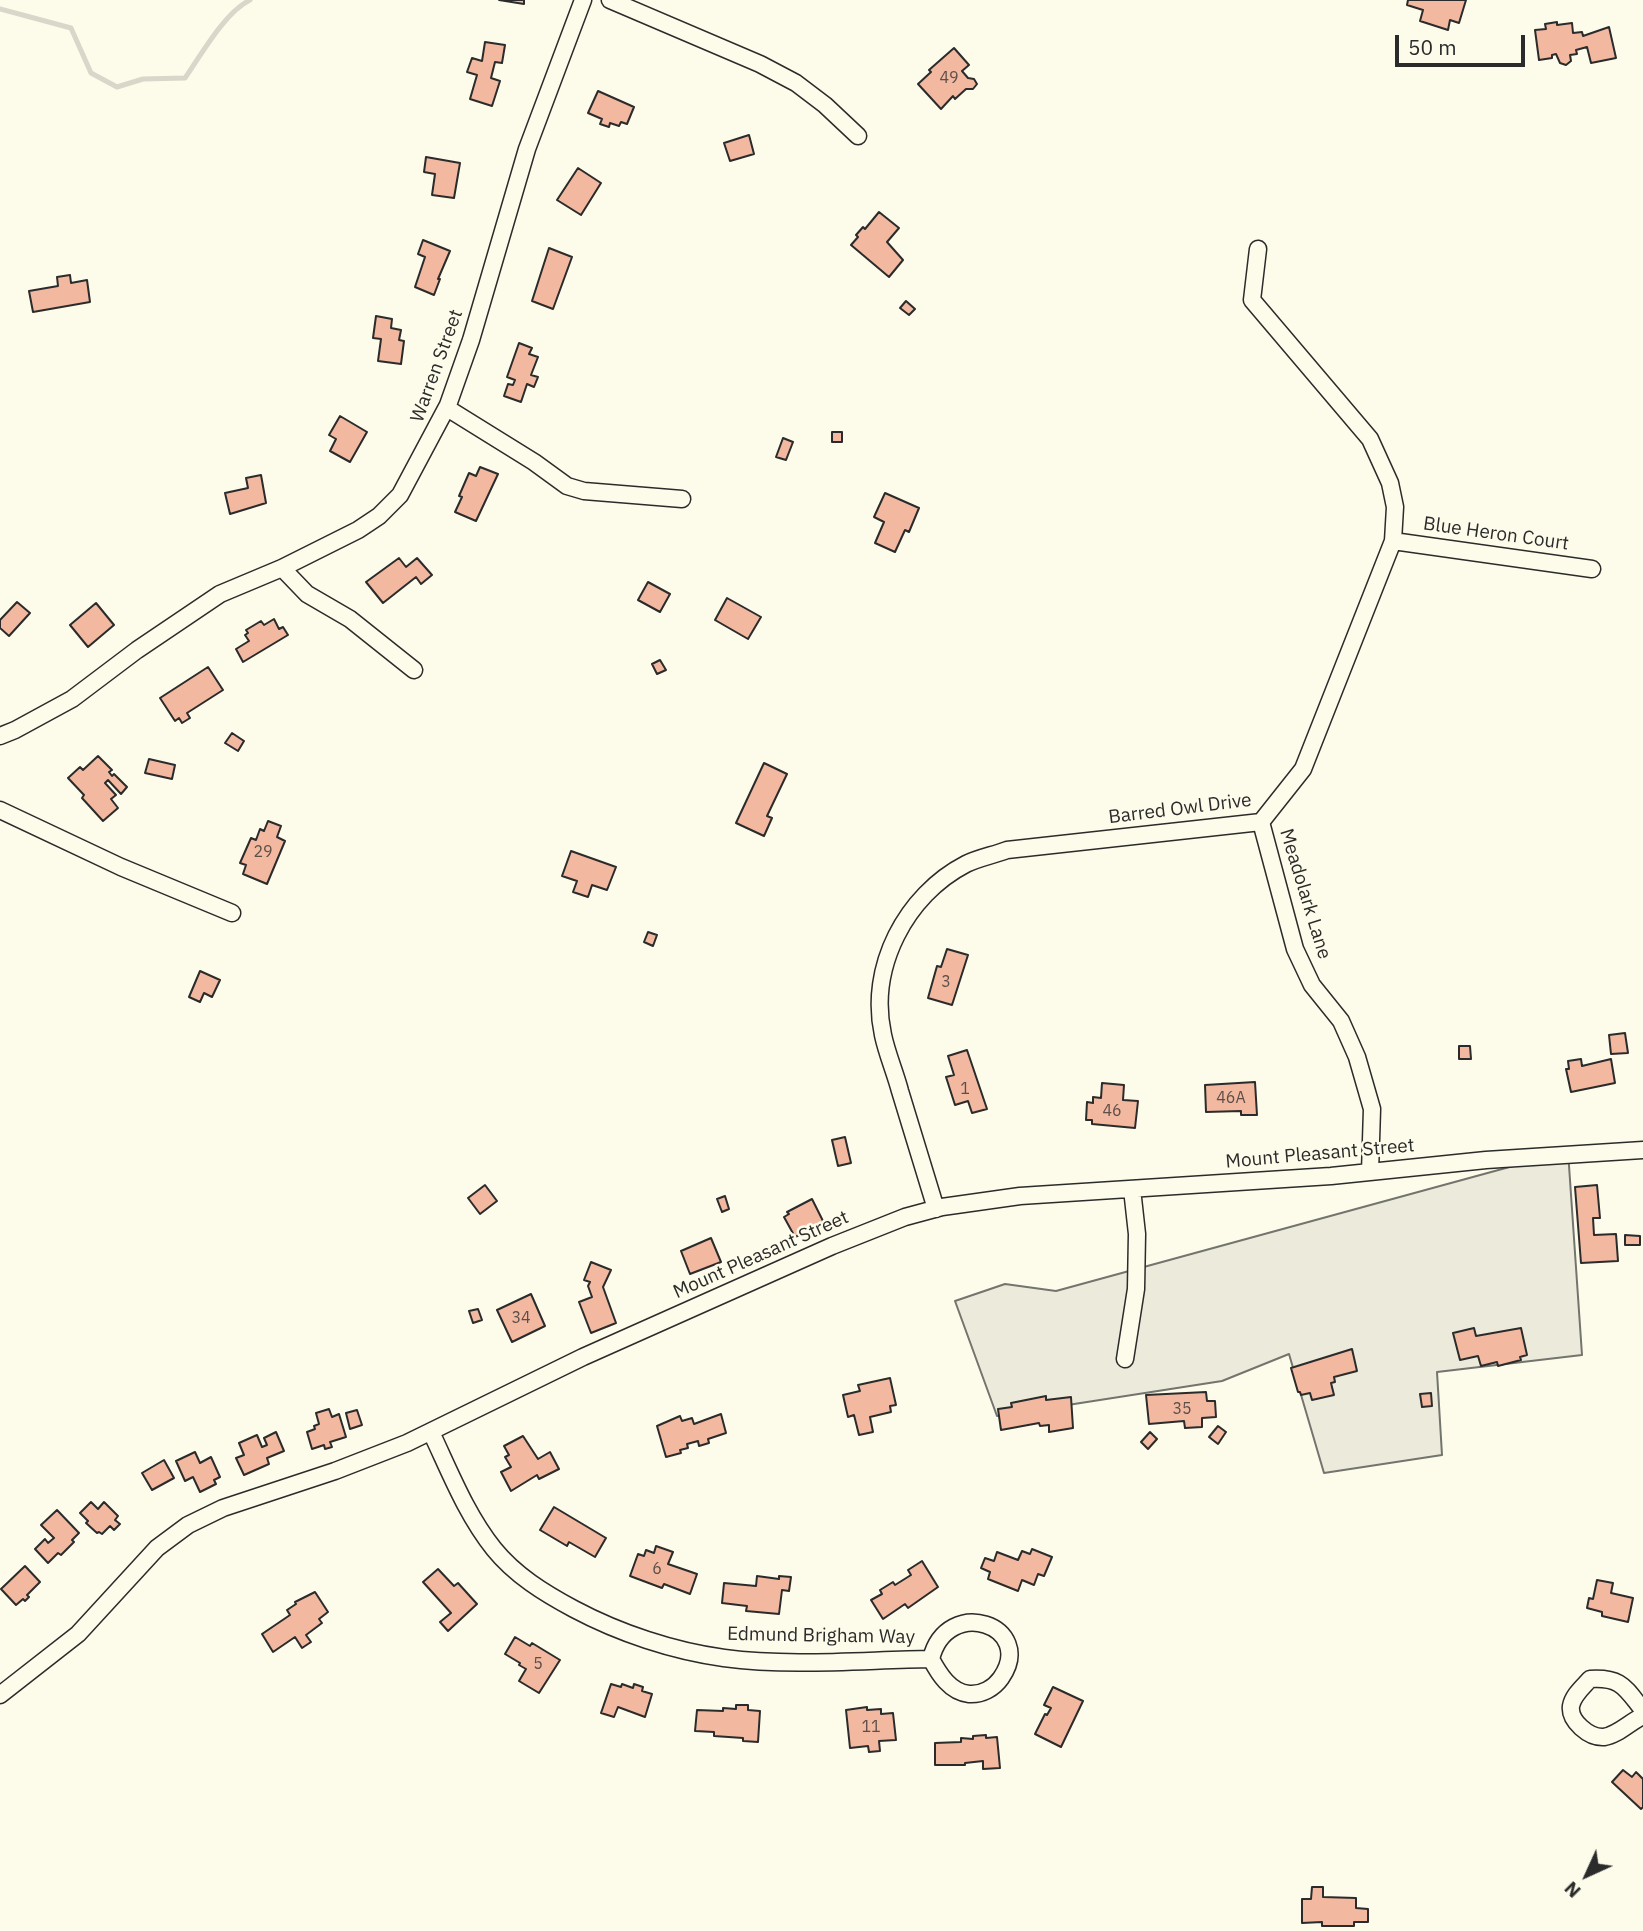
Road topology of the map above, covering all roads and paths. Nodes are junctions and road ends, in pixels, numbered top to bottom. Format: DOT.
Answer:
graph roads {
  1 [pos="583,0"];
  2 [pos="610,0"];
  3 [pos="858,135"];
  4 [pos="1258,249"];
  5 [pos="447,408"];
  6 [pos="682,499"];
  7 [pos="1393,541"];
  8 [pos="282,568"];
  9 [pos="1592,569"];
  10 [pos="414,670"];
  11 [pos="0,736"];
  12 [pos="0,810"];
  13 [pos="1261,822"];
  14 [pos="232,913"];
  15 [pos="1643,1150"];
  16 [pos="1370,1172"];
  17 [pos="1132,1189"];
  18 [pos="936,1209"];
  19 [pos="1125,1359"];
  20 [pos="431,1432"];
  21 [pos="931,1659"];
  22 [pos="0,1695"];
  1 -- 5 [label="street, Warren Street"];
  2 -- 3 [label="street"];
  4 -- 7 [label="street, Barred Owl Drive"];
  5 -- 6 [label="street"];
  5 -- 8 [label="street, Warren Street"];
  7 -- 9 [label="street, Blue Heron Court"];
  7 -- 13 [label="street, Barred Owl Drive"];
  8 -- 10 [label="street"];
  8 -- 11 [label="street, Warren Street"];
  12 -- 14 [label="street"];
  13 -- 16 [label="street, Meadolark Lane"];
  13 -- 18 [label="street, Barred Owl Drive"];
  15 -- 16 [label="street, Mount Pleasant Street"];
  16 -- 17 [label="street, Mount Pleasant Street"];
  17 -- 18 [label="street, Mount Pleasant Street"];
  17 -- 19 [label="street"];
  18 -- 20 [label="street, Mount Pleasant Street"];
  20 -- 21 [label="street, Edmund Brigham Way"];
  20 -- 22 [label="street, Mount Pleasant Street"];
  21 -- 21 [label="street, Edmund Brigham Way"];
}
